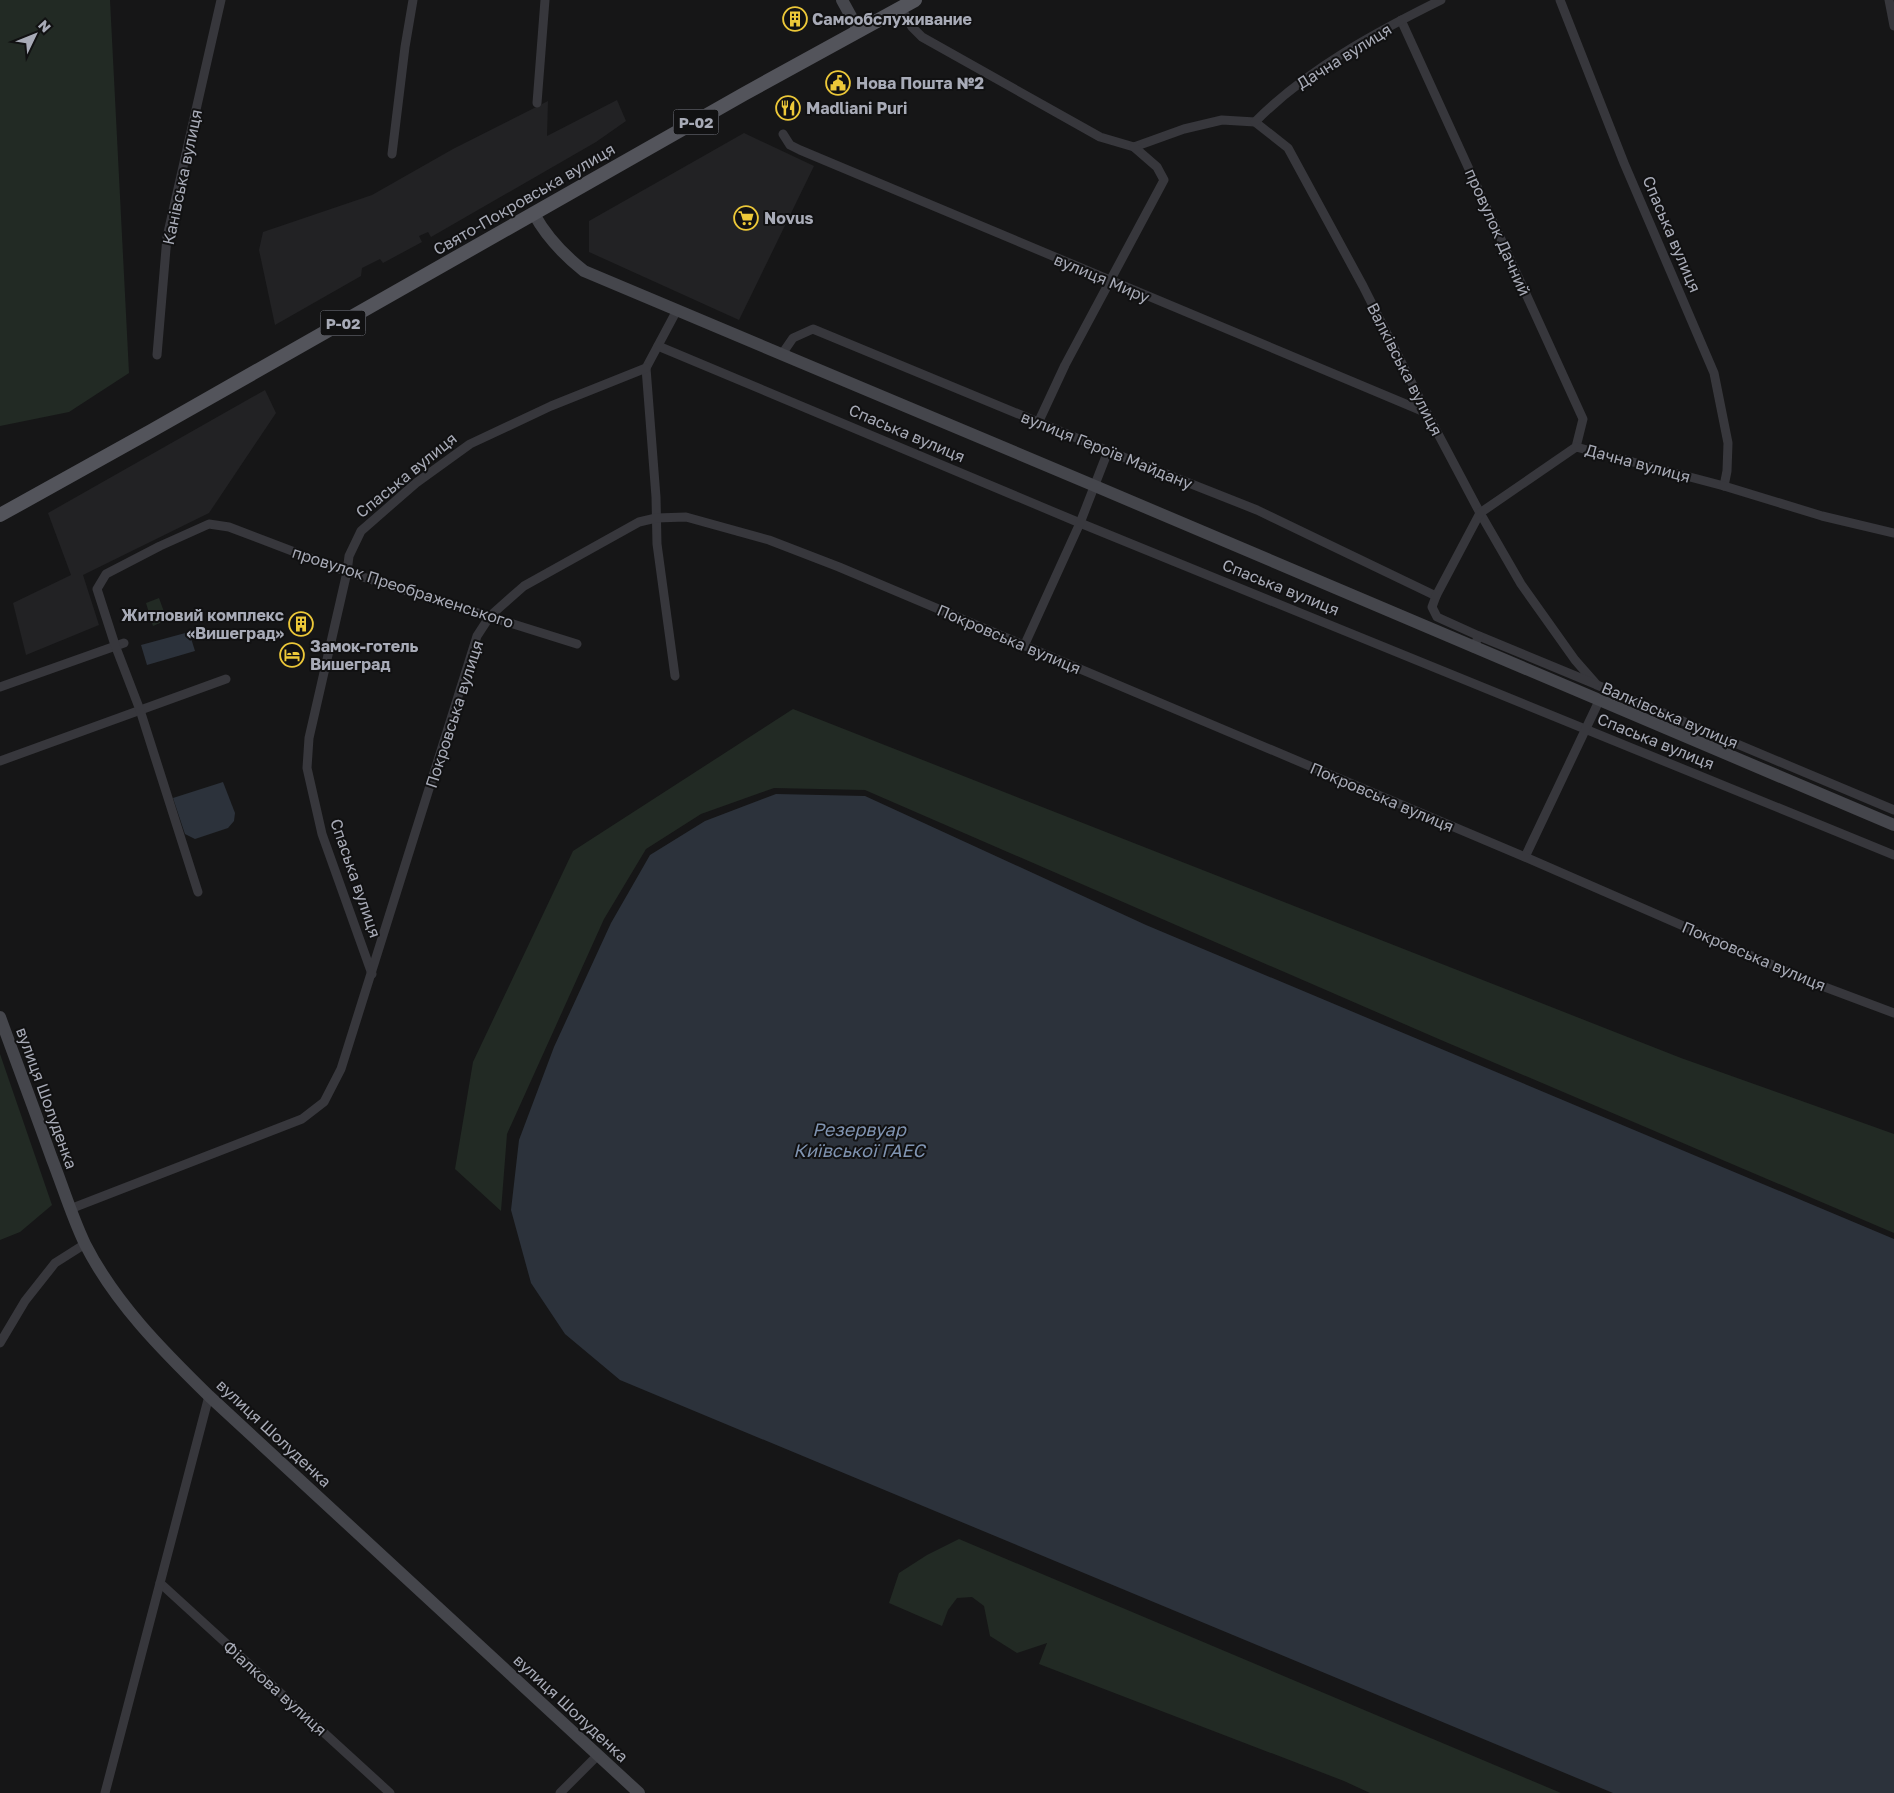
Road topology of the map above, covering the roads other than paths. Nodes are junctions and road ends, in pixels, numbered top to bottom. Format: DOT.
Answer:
graph roads {
  1 [pos="221,0"];
  2 [pos="413,0"];
  3 [pos="545,0"];
  4 [pos="842,0"];
  5 [pos="915,0"];
  6 [pos="1441,0"];
  7 [pos="1560,0"];
  8 [pos="1889,0"];
  9 [pos="901,8"];
  10 [pos="1401,20"];
  11 [pos="1894,26"];
  12 [pos="859,30"];
  13 [pos="537,103"];
  14 [pos="1255,122"];
  15 [pos="783,134"];
  16 [pos="1134,147"];
  17 [pos="392,154"];
  18 [pos="534,214"];
  19 [pos="1109,281"];
  20 [pos="676,310"];
  21 [pos="658,346"];
  22 [pos="782,354"];
  23 [pos="157,355"];
  24 [pos="646,368"];
  25 [pos="1427,413"];
  26 [pos="1038,423"];
  27 [pos="1576,447"];
  28 [pos="1108,451"];
  29 [pos="1095,486"];
  30 [pos="1724,486"];
  31 [pos="1480,513"];
  32 [pos="0,515"];
  33 [pos="656,518"];
  34 [pos="1080,523"];
  35 [pos="1894,533"];
  36 [pos="348,572"];
  37 [pos="1436,596"];
  38 [pos="490,616"];
  39 [pos="1478,636"];
  40 [pos="120,644"];
  41 [pos="577,644"];
  42 [pos="1024,646"];
  43 [pos="1473,648"];
  44 [pos="676,676"];
  45 [pos="226,678"];
  46 [pos="1597,685"];
  47 [pos="0,687"];
  48 [pos="1600,701"];
  49 [pos="140,710"];
  50 [pos="1586,730"];
  51 [pos="0,761"];
  52 [pos="1810,774"];
  53 [pos="1804,787"];
  54 [pos="1894,810"];
  55 [pos="1894,825"];
  56 [pos="1894,854"];
  57 [pos="1525,857"];
  58 [pos="198,892"];
  59 [pos="372,974"];
  60 [pos="1894,1013"];
  61 [pos="1,1024"];
  62 [pos="70,1209"];
  63 [pos="85,1244"];
  64 [pos="0,1343"];
  65 [pos="209,1396"];
  66 [pos="160,1583"];
  67 [pos="598,1755"];
  68 [pos="105,1793"];
  69 [pos="390,1793"];
  70 [pos="560,1793"];
  71 [pos="639,1793"];
  1 -- 23 [label="street, Канівська вулиця"];
  2 -- 17 [label="street"];
  3 -- 13 [label="street"];
  4 -- 12 [label="street"];
  5 -- 9 [label="main road, Свято-Покровська вулиця / Р-02"];
  6 -- 10 [label="street, Дачна вулиця"];
  7 -- 30 [label="street, Спаська вулиця"];
  8 -- 11 [label="street"];
  9 -- 12 [label="main road, Свято-Покровська вулиця / Р-02"];
  9 -- 16 [label="street"];
  10 -- 14 [label="street, Дачна вулиця"];
  10 -- 27 [label="street, провулок Дачний"];
  12 -- 18 [label="main road, Свято-Покровська вулиця / Р-02"];
  14 -- 16 [label="street"];
  14 -- 25 [label="street, Валківська вулиця"];
  15 -- 19 [label="street, вулиця Миру"];
  16 -- 19 [label="street"];
  18 -- 20 [label="street, Спаська вулиця"];
  18 -- 32 [label="main road, Свято-Покровська вулиця / Р-02"];
  19 -- 25 [label="street, вулиця Миру"];
  19 -- 26 [label="street"];
  20 -- 21 [label="street"];
  20 -- 22 [label="street, Спаська вулиця"];
  21 -- 24 [label="street"];
  21 -- 34 [label="street, Спаська вулиця"];
  22 -- 26 [label="street, вулиця Героїв Майдану"];
  22 -- 29 [label="street, Спаська вулиця"];
  24 -- 33 [label="street"];
  24 -- 36 [label="street, Спаська вулиця"];
  25 -- 31 [label="street, Валківська вулиця"];
  26 -- 28 [label="street, вулиця Героїв Майдану"];
  27 -- 30 [label="street, Дачна вулиця"];
  27 -- 31 [label="street, Дачна вулиця"];
  28 -- 29 [label="street"];
  28 -- 37 [label="street, вулиця Героїв Майдану"];
  29 -- 34 [label="street"];
  29 -- 43 [label="street, Спаська вулиця"];
  30 -- 35 [label="street, Дачна вулиця"];
  31 -- 37 [label="street, Дачна вулиця"];
  31 -- 46 [label="street, Валківська вулиця"];
  33 -- 38 [label="street, Покровська вулиця"];
  33 -- 42 [label="street, Покровська вулиця"];
  33 -- 44 [label="street"];
  34 -- 42 [label="street"];
  34 -- 50 [label="street, Спаська вулиця"];
  36 -- 38 [label="street, провулок Преображенського"];
  36 -- 40 [label="street, провулок Преображенського"];
  36 -- 59 [label="street, Спаська вулиця"];
  37 -- 39 [label="street"];
  38 -- 41 [label="street, провулок Преображенського"];
  38 -- 59 [label="street, Покровська вулиця"];
  39 -- 43 [label="street"];
  39 -- 46 [label="street"];
  40 -- 47 [label="street"];
  40 -- 49 [label="street, провулок Преображенського"];
  42 -- 57 [label="street, Покровська вулиця"];
  43 -- 48 [label="street, Спаська вулиця"];
  45 -- 49 [label="street"];
  46 -- 52 [label="street, Валківська вулиця"];
  48 -- 50 [label="street"];
  48 -- 53 [label="street, Спаська вулиця"];
  49 -- 51 [label="street"];
  49 -- 58 [label="street, провулок Преображенського"];
  50 -- 56 [label="street, Спаська вулиця"];
  50 -- 57 [label="street"];
  52 -- 53 [label="street"];
  52 -- 54 [label="street, Валківська вулиця"];
  53 -- 55 [label="street, Спаська вулиця"];
  57 -- 60 [label="street, Покровська вулиця"];
  59 -- 62 [label="street, Покровська вулиця"];
  61 -- 62 [label="street, вулиця Шолуденка"];
  62 -- 63 [label="street, вулиця Шолуденка"];
  63 -- 64 [label="street"];
  63 -- 65 [label="street, вулиця Шолуденка"];
  65 -- 66 [label="street"];
  65 -- 67 [label="street, вулиця Шолуденка"];
  66 -- 68 [label="street"];
  66 -- 69 [label="street, Фіалкова вулиця"];
  67 -- 70 [label="street"];
  67 -- 71 [label="street, вулиця Шолуденка"];
}
